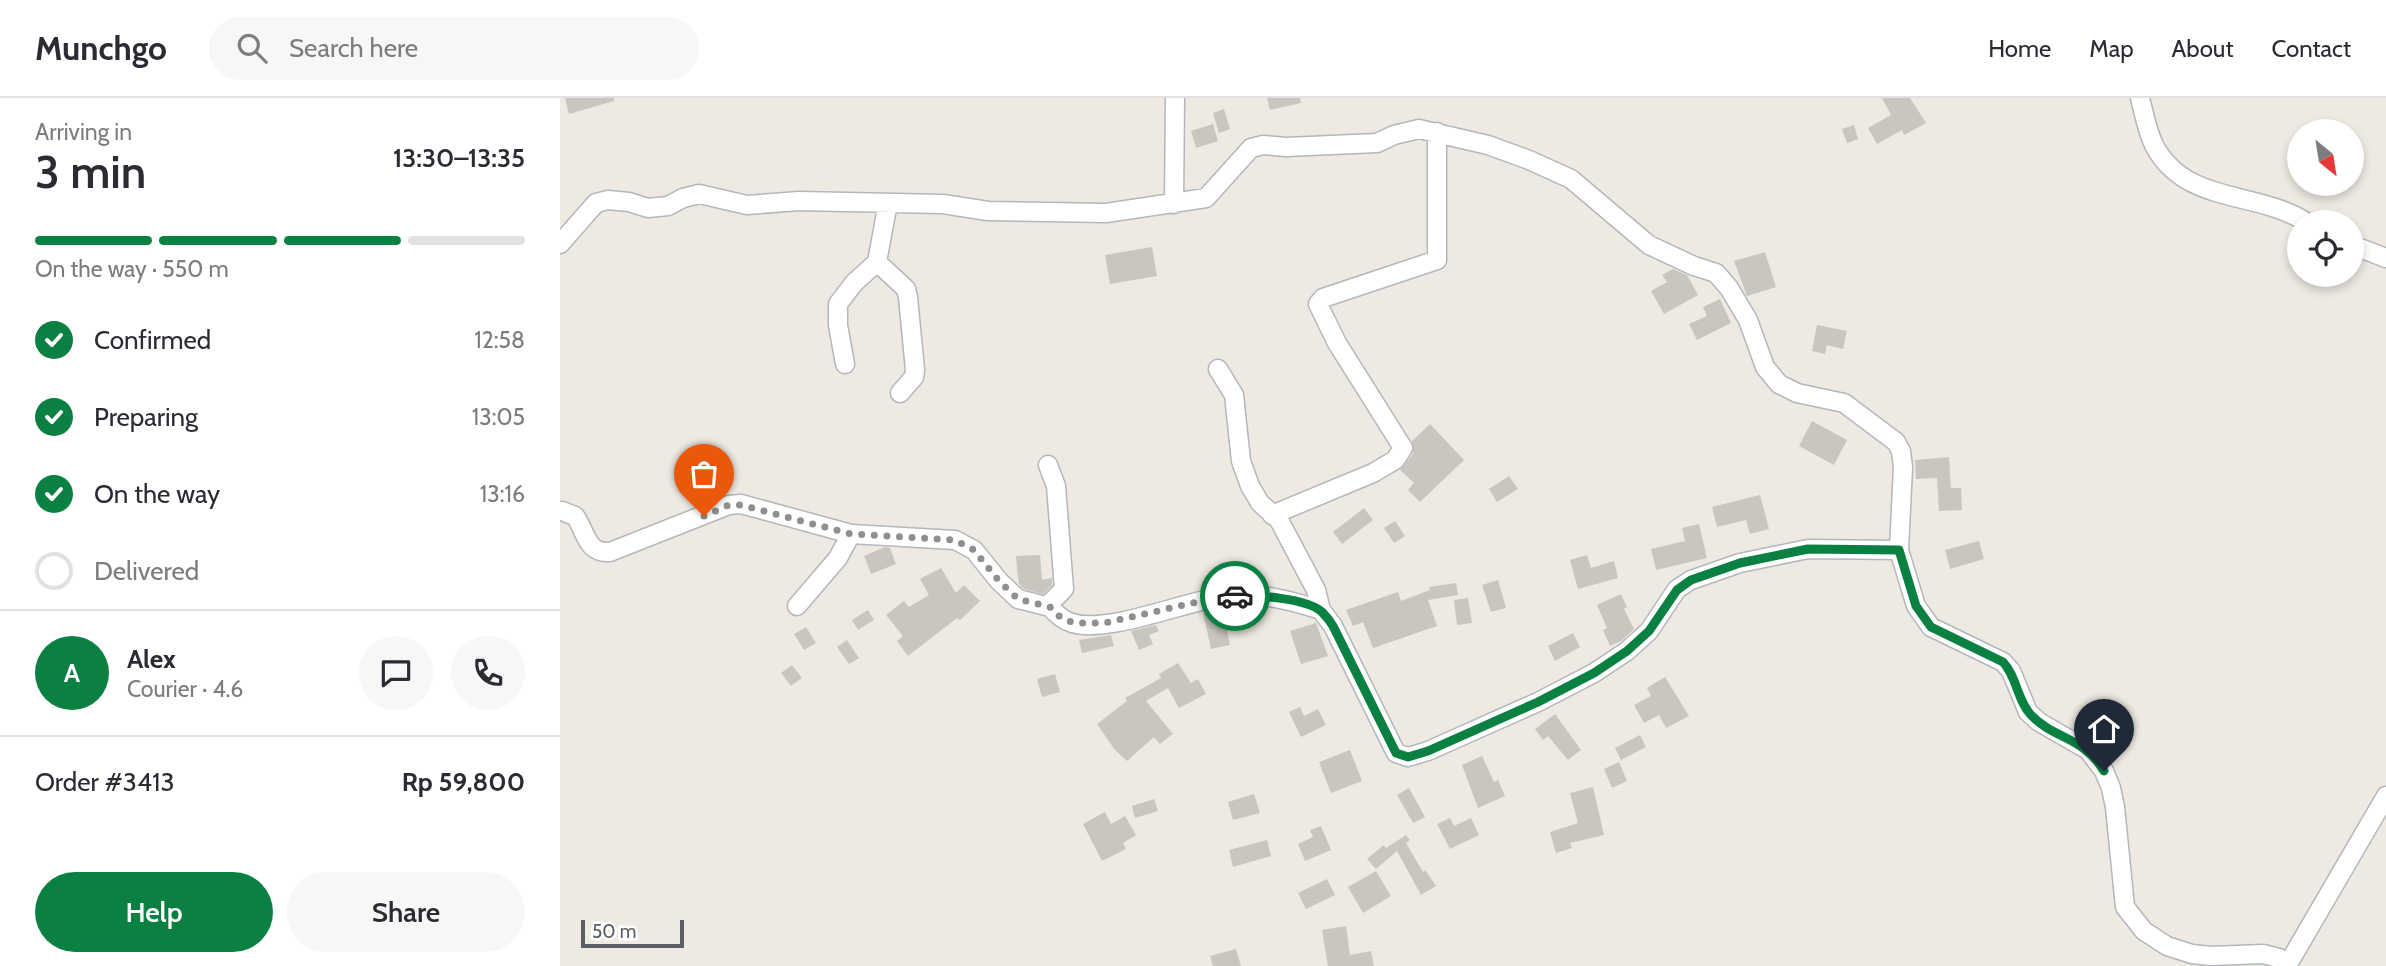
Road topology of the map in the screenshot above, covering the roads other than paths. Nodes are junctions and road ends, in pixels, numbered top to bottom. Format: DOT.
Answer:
graph roads {
  1 [pos="1175,98"];
  2 [pos="2140,98"];
  3 [pos="1437,132"];
  4 [pos="888,203"];
  5 [pos="1174,204"];
  6 [pos="2287,212"];
  7 [pos="560,244"];
  8 [pos="2364,250"];
  9 [pos="2386,258"];
  10 [pos="877,262"];
  11 [pos="845,364"];
  12 [pos="1218,369"];
  13 [pos="900,393"];
  14 [pos="1048,465"];
  15 [pos="562,511"];
  16 [pos="1272,515"];
  17 [pos="851,534"];
  18 [pos="1899,550"];
  19 [pos="797,606"];
  20 [pos="1050,607"];
  21 [pos="1321,610"];
  22 [pos="2386,796"];
  23 [pos="2288,965"];
  1 -- 5 [label="street"];
  2 -- 6 [label="street"];
  3 -- 5 [label="street"];
  3 -- 16 [label="street"];
  3 -- 18 [label="street"];
  4 -- 5 [label="street"];
  4 -- 7 [label="street"];
  4 -- 10 [label="street"];
  8 -- 9 [label="street"];
  10 -- 11 [label="street"];
  10 -- 13 [label="street"];
  12 -- 16 [label="street"];
  14 -- 20 [label="street"];
  15 -- 17 [label="street"];
  16 -- 21 [label="street"];
  17 -- 19 [label="street"];
  17 -- 20 [label="street"];
  18 -- 21 [label="street"];
  18 -- 23 [label="street"];
  20 -- 21 [label="street"];
  22 -- 23 [label="street"];
}
